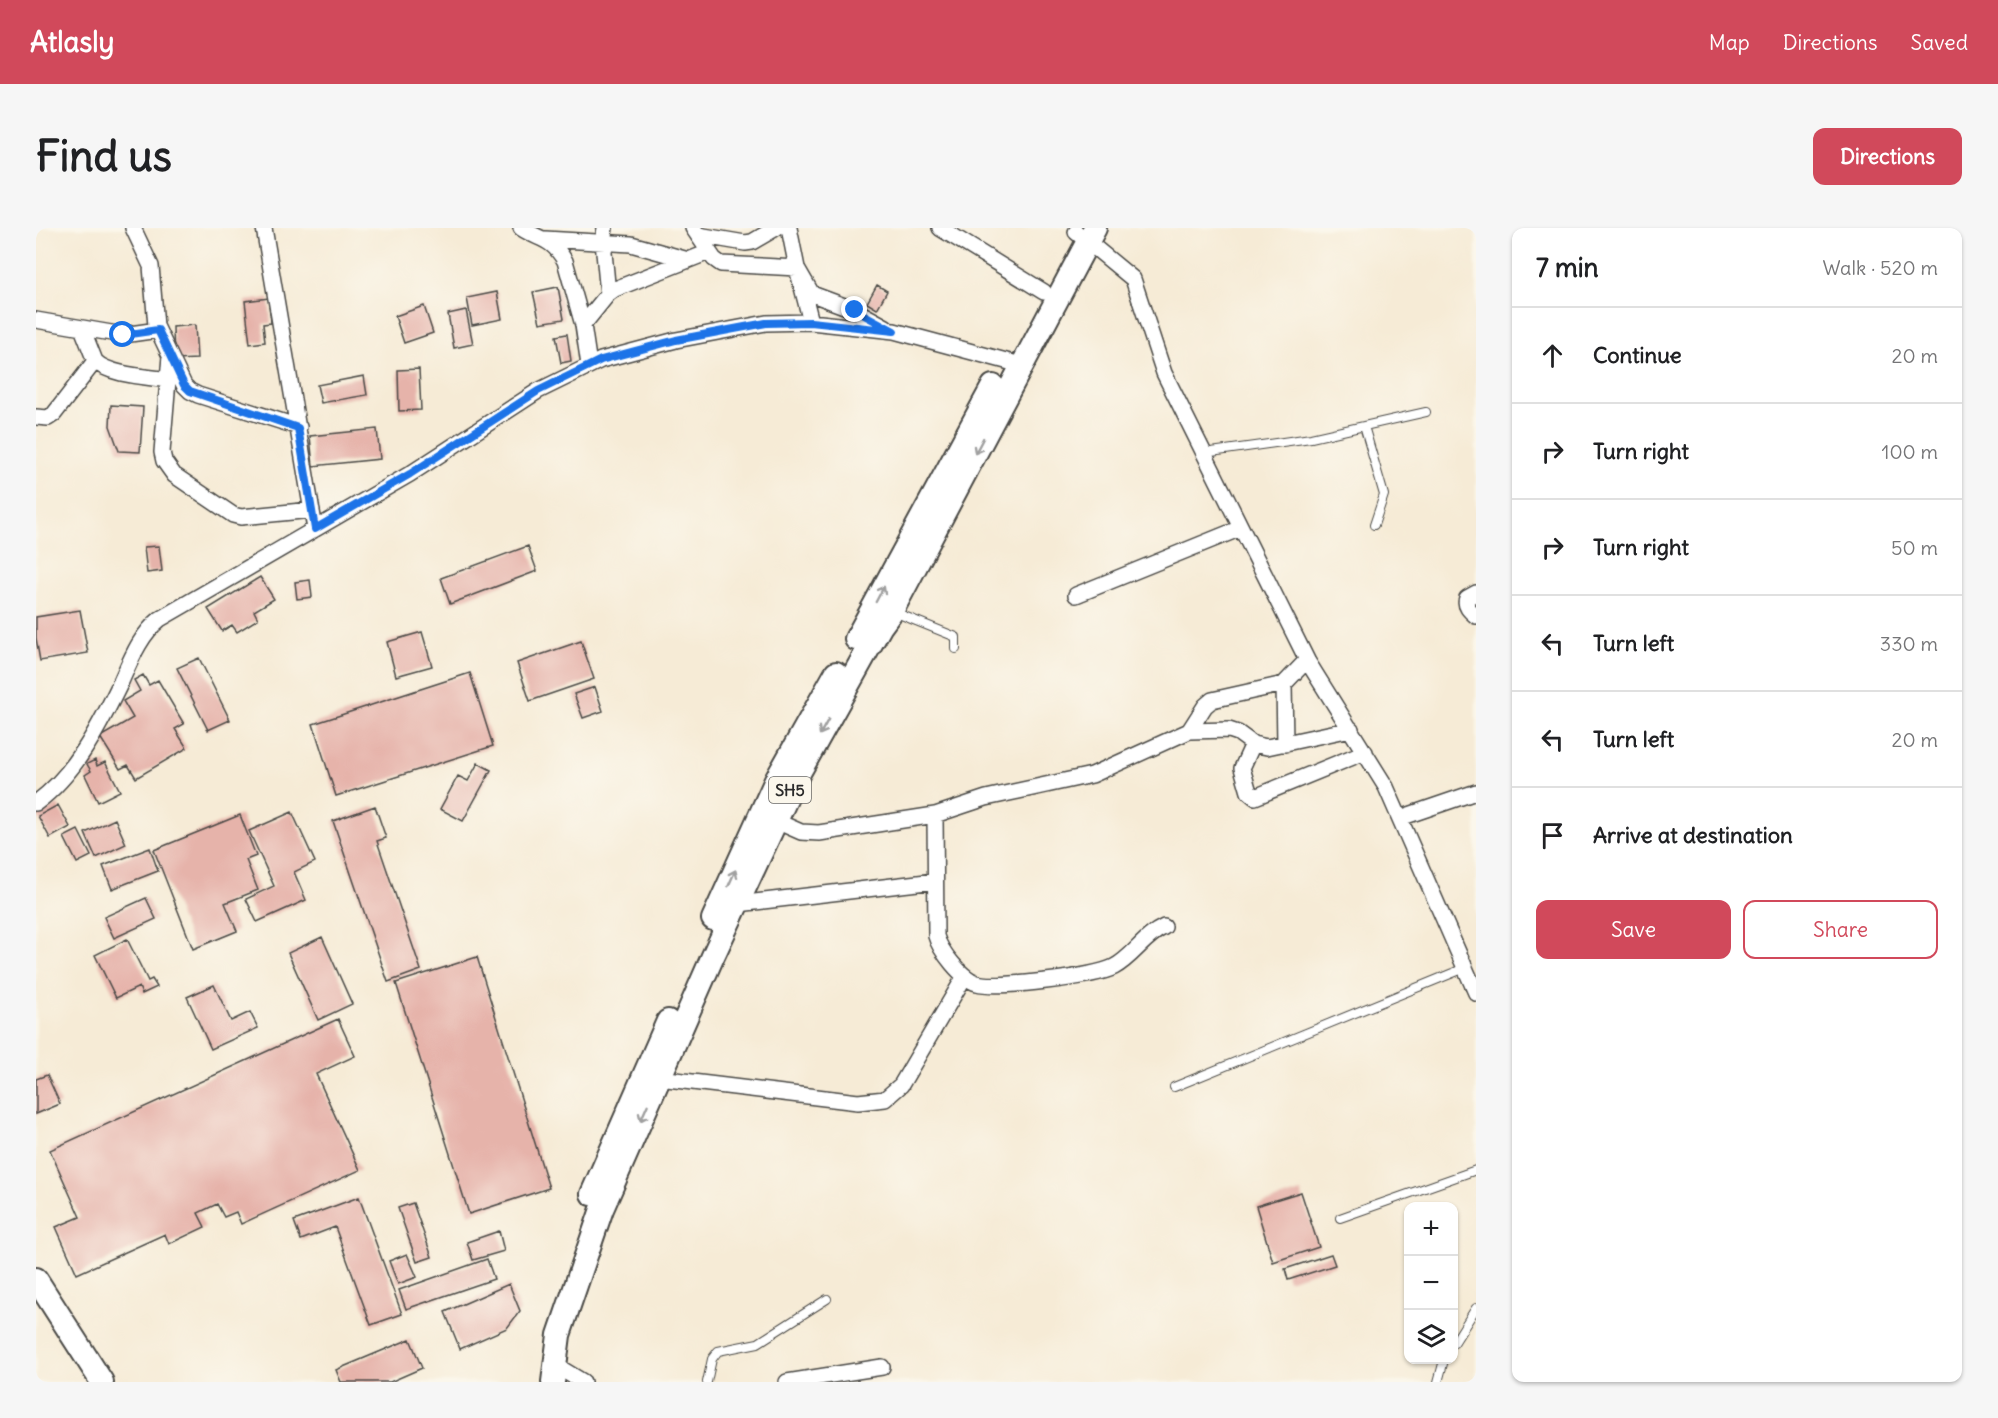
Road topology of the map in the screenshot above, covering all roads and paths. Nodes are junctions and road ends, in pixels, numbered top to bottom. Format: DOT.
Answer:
graph roads {
  1 [pos="133,228"];
  2 [pos="264,228"];
  3 [pos="521,228"];
  4 [pos="776,228"];
  5 [pos="789,228"];
  6 [pos="940,228"];
  7 [pos="695,231"];
  8 [pos="1084,232"];
  9 [pos="606,233"];
  10 [pos="545,239"];
  11 [pos="709,252"];
  12 [pos="688,260"];
  13 [pos="797,268"];
  14 [pos="1044,292"];
  15 [pos="608,294"];
  16 [pos="36,320"];
  17 [pos="811,322"];
  18 [pos="583,325"];
  19 [pos="82,328"];
  20 [pos="158,330"];
  21 [pos="894,331"];
  22 [pos="170,357"];
  23 [pos="95,361"];
  24 [pos="1014,363"];
  25 [pos="589,365"];
  26 [pos="168,380"];
  27 [pos="1426,412"];
  28 [pos="36,417"];
  29 [pos="1364,426"];
  30 [pos="298,428"];
  31 [pos="1204,453"];
  32 [pos="312,510"];
  33 [pos="1374,525"];
  34 [pos="1241,528"];
  35 [pos="315,529"];
  36 [pos="1476,593"];
  37 [pos="1076,595"];
  38 [pos="892,611"];
  39 [pos="1476,616"];
  40 [pos="956,649"];
  41 [pos="1307,660"];
  42 [pos="1284,684"];
  43 [pos="1351,729"];
  44 [pos="1189,731"];
  45 [pos="1253,744"];
  46 [pos="1285,744"];
  47 [pos="1365,752"];
  48 [pos="1476,792"];
  49 [pos="36,803"];
  50 [pos="935,815"];
  51 [pos="1400,818"];
  52 [pos="776,821"];
  53 [pos="935,882"];
  54 [pos="738,904"];
  55 [pos="1164,927"];
  56 [pos="1465,968"];
  57 [pos="965,976"];
  58 [pos="1476,993"];
  59 [pos="659,1078"];
  60 [pos="1174,1087"];
  61 [pos="619,1149"];
  62 [pos="1476,1170"];
  63 [pos="1340,1218"];
  64 [pos="36,1280"];
  65 [pos="827,1299"];
  66 [pos="1476,1308"];
  67 [pos="1458,1337"];
  68 [pos="1443,1364"];
  69 [pos="882,1367"];
  70 [pos="554,1373"];
  71 [pos="102,1382"];
  72 [pos="538,1382"];
  73 [pos="583,1382"];
  74 [pos="707,1382"];
  75 [pos="787,1382"];
  76 [pos="1438,1382"];
  1 -- 20 [label="street"];
  2 -- 30 [label="street"];
  3 -- 10 [label="street"];
  4 -- 7 [label="street"];
  5 -- 13 [label="street"];
  6 -- 14 [label="street"];
  7 -- 11 [label="street"];
  8 -- 14 [label="main road, SH5"];
  8 -- 24 [label="main road, SH5"];
  8 -- 31 [label="street"];
  9 -- 10 [label="street"];
  9 -- 12 [label="street"];
  9 -- 15 [label="street"];
  10 -- 18 [label="street"];
  11 -- 12 [label="street"];
  11 -- 13 [label="street"];
  12 -- 15 [label="street"];
  13 -- 17 [label="street"];
  13 -- 21 [label="street"];
  14 -- 24 [label="main road, SH5"];
  15 -- 18 [label="street"];
  16 -- 19 [label="street"];
  17 -- 21 [label="street"];
  17 -- 25 [label="street"];
  18 -- 25 [label="street"];
  19 -- 20 [label="street"];
  19 -- 23 [label="street"];
  20 -- 22 [label="street"];
  21 -- 24 [label="street"];
  22 -- 26 [label="street"];
  22 -- 30 [label="street"];
  23 -- 26 [label="street"];
  23 -- 28 [label="street"];
  24 -- 38 [label="main road, SH5, one-way"];
  61 -- 24 [label="main road, SH5, one-way"];
  25 -- 35 [label="street"];
  26 -- 32 [label="street"];
  27 -- 29 [label="lane"];
  29 -- 31 [label="lane"];
  29 -- 33 [label="lane"];
  30 -- 32 [label="street"];
  31 -- 34 [label="street"];
  32 -- 35 [label="street"];
  34 -- 37 [label="street"];
  34 -- 41 [label="street"];
  35 -- 49 [label="street"];
  36 -- 39 [label="street"];
  38 -- 40 [label="lane"];
  38 -- 52 [label="main road, SH5, one-way"];
  41 -- 42 [label="street"];
  41 -- 43 [label="street"];
  42 -- 44 [label="street"];
  42 -- 46 [label="street"];
  43 -- 46 [label="street"];
  43 -- 47 [label="street"];
  44 -- 45 [label="street"];
  44 -- 50 [label="street"];
  45 -- 46 [label="street"];
  45 -- 47 [label="street"];
  47 -- 51 [label="street"];
  48 -- 51 [label="street"];
  50 -- 52 [label="street"];
  50 -- 53 [label="street"];
  51 -- 56 [label="street"];
  52 -- 54 [label="main road, SH5"];
  53 -- 54 [label="street"];
  53 -- 57 [label="street"];
  54 -- 59 [label="main road, SH5"];
  55 -- 57 [label="street"];
  56 -- 58 [label="street"];
  56 -- 60 [label="lane"];
  57 -- 59 [label="street"];
  59 -- 61 [label="main road, SH5, one-way"];
  61 -- 70 [label="main road, SH5"];
  61 -- 72 [label="main road, SH5"];
  62 -- 63 [label="lane"];
  64 -- 71 [label="main road"];
  65 -- 74 [label="lane"];
  66 -- 67 [label="lane"];
  68 -- 76 [label="lane"];
  69 -- 75 [label="street"];
  70 -- 73 [label="street"];
}
